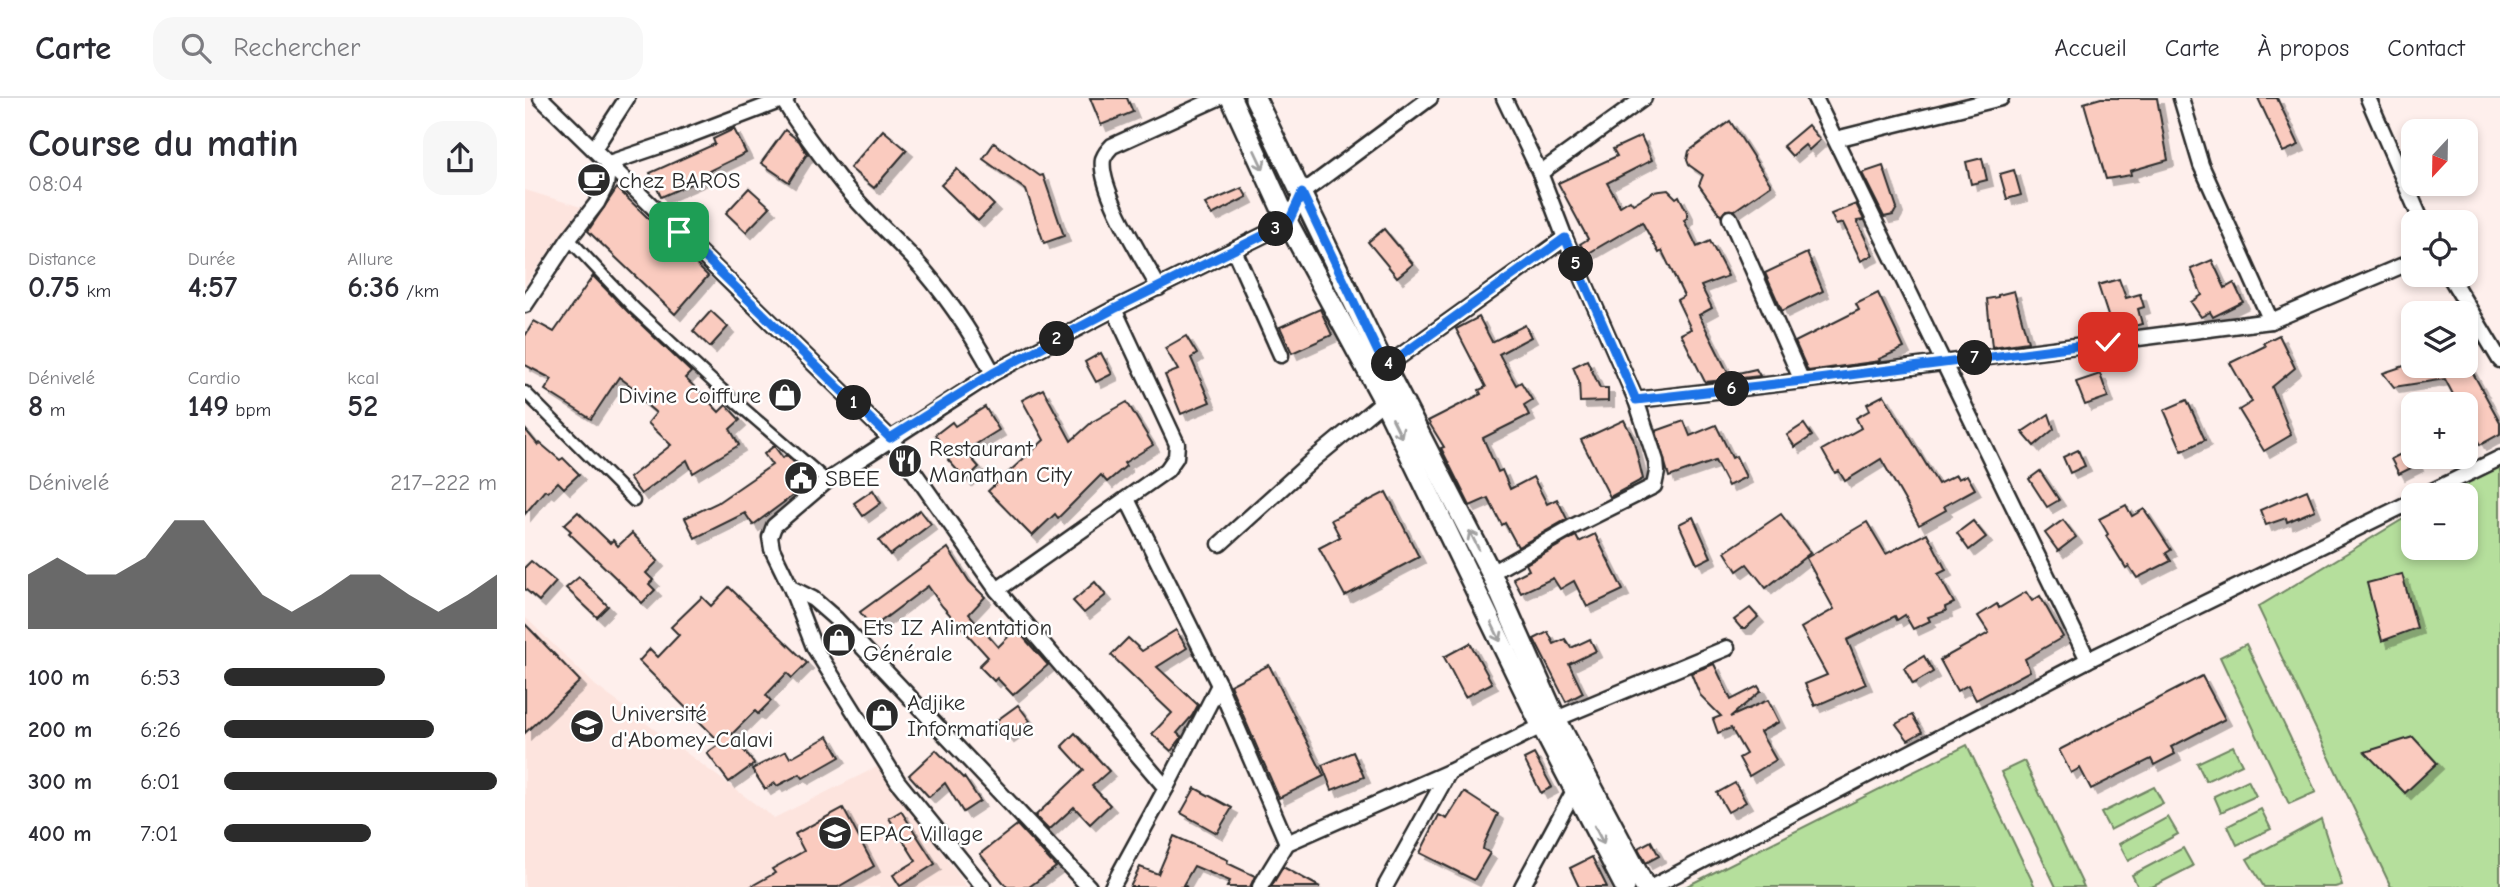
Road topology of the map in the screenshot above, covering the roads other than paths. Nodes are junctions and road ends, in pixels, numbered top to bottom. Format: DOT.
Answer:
graph roads {
  1 [pos="541,98"];
  2 [pos="627,98"];
  3 [pos="1219,98"];
  4 [pos="1231,98"];
  5 [pos="1255,98"];
  6 [pos="1430,98"];
  7 [pos="1504,98"];
  8 [pos="1644,98"];
  9 [pos="1815,98"];
  10 [pos="2001,98"];
  11 [pos="2181,98"];
  12 [pos="2368,98"];
  13 [pos="785,99"];
  14 [pos="1836,139"];
  15 [pos="594,149"];
  16 [pos="609,163"];
  17 [pos="1540,173"];
  18 [pos="1302,193"];
  19 [pos="2417,210"];
  20 [pos="1730,218"];
  21 [pos="1288,223"];
  22 [pos="1565,238"];
  23 [pos="569,239"];
  24 [pos="1234,250"];
  25 [pos="2401,266"];
  26 [pos="2456,287"];
  27 [pos="1159,288"];
  28 [pos="525,305"];
  29 [pos="1114,309"];
  30 [pos="2271,321"];
  31 [pos="1281,355"];
  32 [pos="2500,360"];
  33 [pos="1944,362"];
  34 [pos="1385,367"];
  35 [pos="993,373"];
  36 [pos="1802,381"];
  37 [pos="525,392"];
  38 [pos="1636,400"];
  39 [pos="1384,401"];
  40 [pos="890,438"];
  41 [pos="2500,458"];
  42 [pos="827,481"];
  43 [pos="2449,483"];
  44 [pos="1127,499"];
  45 [pos="634,501"];
  46 [pos="2401,506"];
  47 [pos="1220,544"];
  48 [pos="1491,573"];
  49 [pos="791,588"];
  50 [pos="997,590"];
  51 [pos="1727,648"];
  52 [pos="2088,660"];
  53 [pos="1219,685"];
  54 [pos="1549,722"];
  55 [pos="1449,772"];
  56 [pos="1166,789"];
  57 [pos="1575,789"];
  58 [pos="1287,843"];
  59 [pos="983,887"];
  60 [pos="1089,887"];
  61 [pos="1112,887"];
  62 [pos="1260,887"];
  63 [pos="1385,887"];
  64 [pos="1523,887"];
  65 [pos="1625,887"];
  66 [pos="1645,887"];
  67 [pos="1652,887"];
  1 -- 15 [label="street"];
  2 -- 15 [label="street"];
  3 -- 27 [label="street"];
  4 -- 21 [label="main road, one-way"];
  5 -- 18 [label="main road"];
  6 -- 18 [label="street"];
  7 -- 17 [label="street"];
  8 -- 17 [label="street"];
  9 -- 14 [label="street"];
  10 -- 14 [label="street"];
  11 -- 30 [label="street"];
  12 -- 19 [label="street"];
  13 -- 16 [label="street"];
  13 -- 35 [label="street"];
  14 -- 33 [label="street"];
  15 -- 16 [label="street"];
  16 -- 23 [label="street"];
  16 -- 40 [label="street"];
  17 -- 22 [label="street"];
  18 -- 21 [label="street"];
  18 -- 34 [label="main road"];
  20 -- 36 [label="street"];
  21 -- 24 [label="street"];
  21 -- 39 [label="main road"];
  22 -- 34 [label="street"];
  22 -- 38 [label="street"];
  23 -- 28 [label="street"];
  23 -- 42 [label="street"];
  24 -- 27 [label="street"];
  24 -- 31 [label="street"];
  25 -- 30 [label="street"];
  26 -- 32 [label="street"];
  27 -- 29 [label="street"];
  29 -- 35 [label="street"];
  29 -- 44 [label="street"];
  30 -- 33 [label="street"];
  33 -- 36 [label="street"];
  33 -- 52 [label="street"];
  48 -- 34 [label="main road, one-way"];
  35 -- 40 [label="street"];
  36 -- 38 [label="street"];
  37 -- 45 [label="street"];
  38 -- 48 [label="street"];
  39 -- 47 [label="street"];
  39 -- 54 [label="main road, one-way"];
  40 -- 42 [label="street"];
  40 -- 50 [label="street"];
  41 -- 43 [label="street"];
  42 -- 49 [label="street"];
  44 -- 50 [label="street"];
  44 -- 53 [label="street"];
  46 -- 52 [label="street"];
  48 -- 54 [label="main road"];
  49 -- 59 [label="street"];
  49 -- 60 [label="street"];
  50 -- 56 [label="street"];
  51 -- 54 [label="street"];
  52 -- 67 [label="street"];
  53 -- 56 [label="street"];
  53 -- 58 [label="street"];
  54 -- 55 [label="street"];
  54 -- 57 [label="main road"];
  54 -- 66 [label="main road"];
  55 -- 58 [label="street"];
  55 -- 63 [label="street"];
  56 -- 61 [label="street"];
  57 -- 64 [label="street"];
  57 -- 65 [label="main road, one-way"];
  58 -- 62 [label="street"];
}
